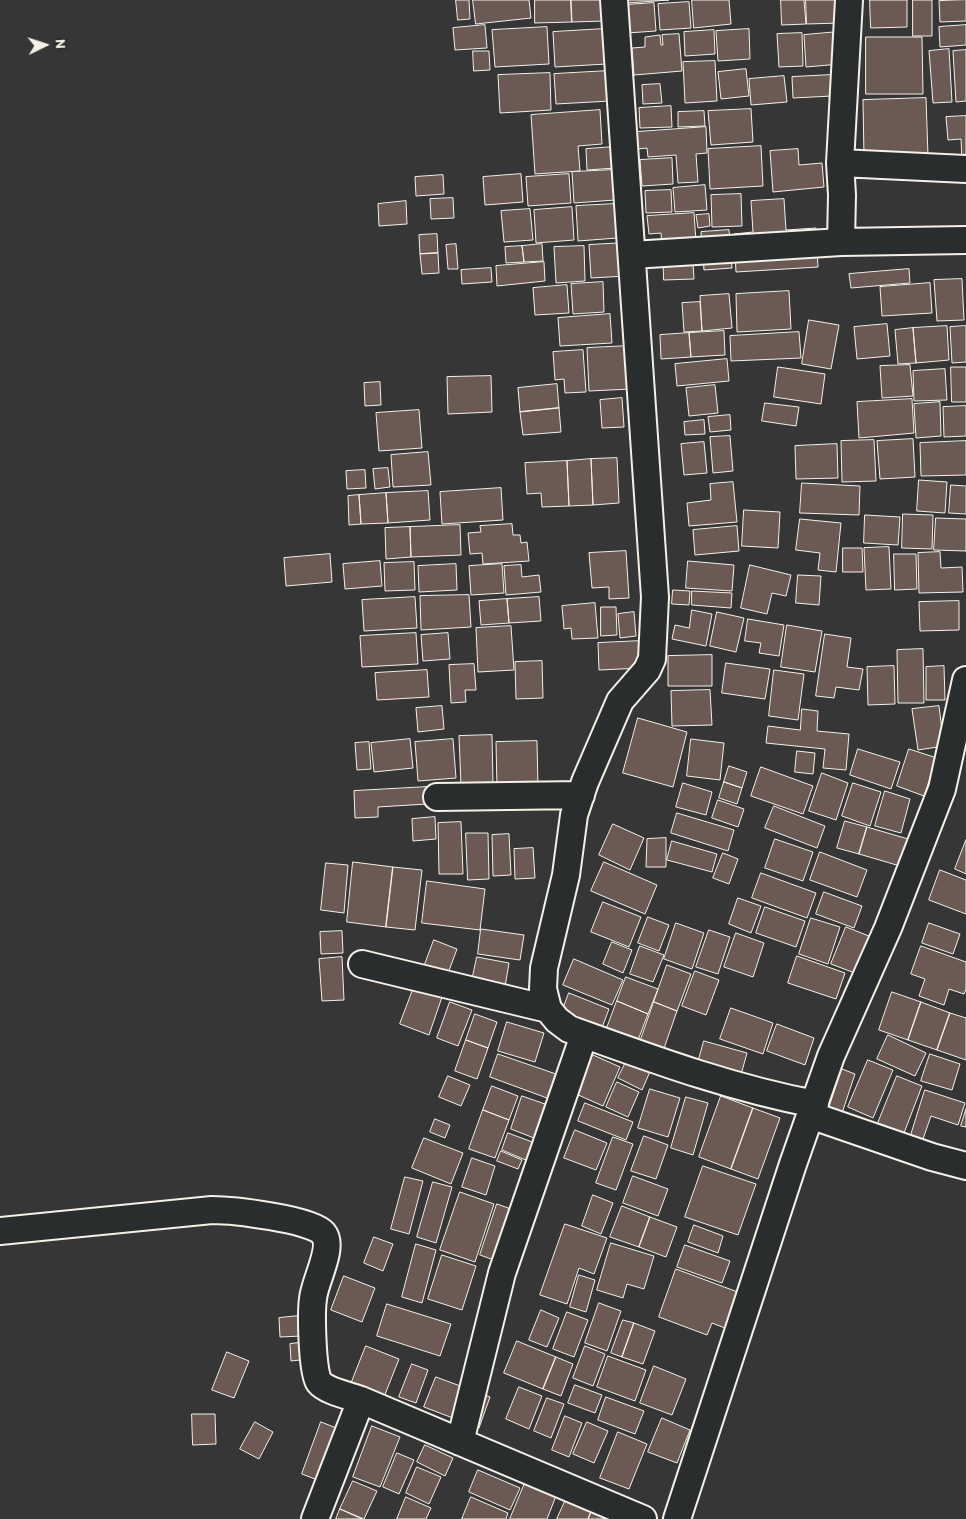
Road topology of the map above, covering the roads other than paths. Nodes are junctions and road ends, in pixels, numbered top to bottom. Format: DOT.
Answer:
graph roads {
  1 [pos="614,0"];
  2 [pos="849,0"];
  3 [pos="840,163"];
  4 [pos="966,169"];
  5 [pos="966,240"];
  6 [pos="841,242"];
  7 [pos="632,255"];
  8 [pos="966,680"];
  9 [pos="581,795"];
  10 [pos="437,797"];
  11 [pos="362,964"];
  12 [pos="548,1009"];
  13 [pos="584,1035"];
  14 [pos="812,1110"];
  15 [pos="966,1166"];
  16 [pos="0,1231"];
  17 [pos="361,1400"];
  18 [pos="460,1442"];
  19 [pos="315,1519"];
  20 [pos="643,1519"];
  21 [pos="677,1519"];
  1 -- 7 [label="street"];
  2 -- 3 [label="street"];
  3 -- 4 [label="street"];
  3 -- 6 [label="street"];
  5 -- 6 [label="street"];
  6 -- 7 [label="street"];
  7 -- 9 [label="street"];
  8 -- 14 [label="street"];
  9 -- 10 [label="street"];
  9 -- 12 [label="street"];
  11 -- 12 [label="street"];
  12 -- 13 [label="street"];
  13 -- 14 [label="street"];
  13 -- 18 [label="street"];
  14 -- 15 [label="street"];
  14 -- 21 [label="street"];
  16 -- 17 [label="street"];
  17 -- 18 [label="street"];
  17 -- 19 [label="street"];
  18 -- 20 [label="street"];
}
